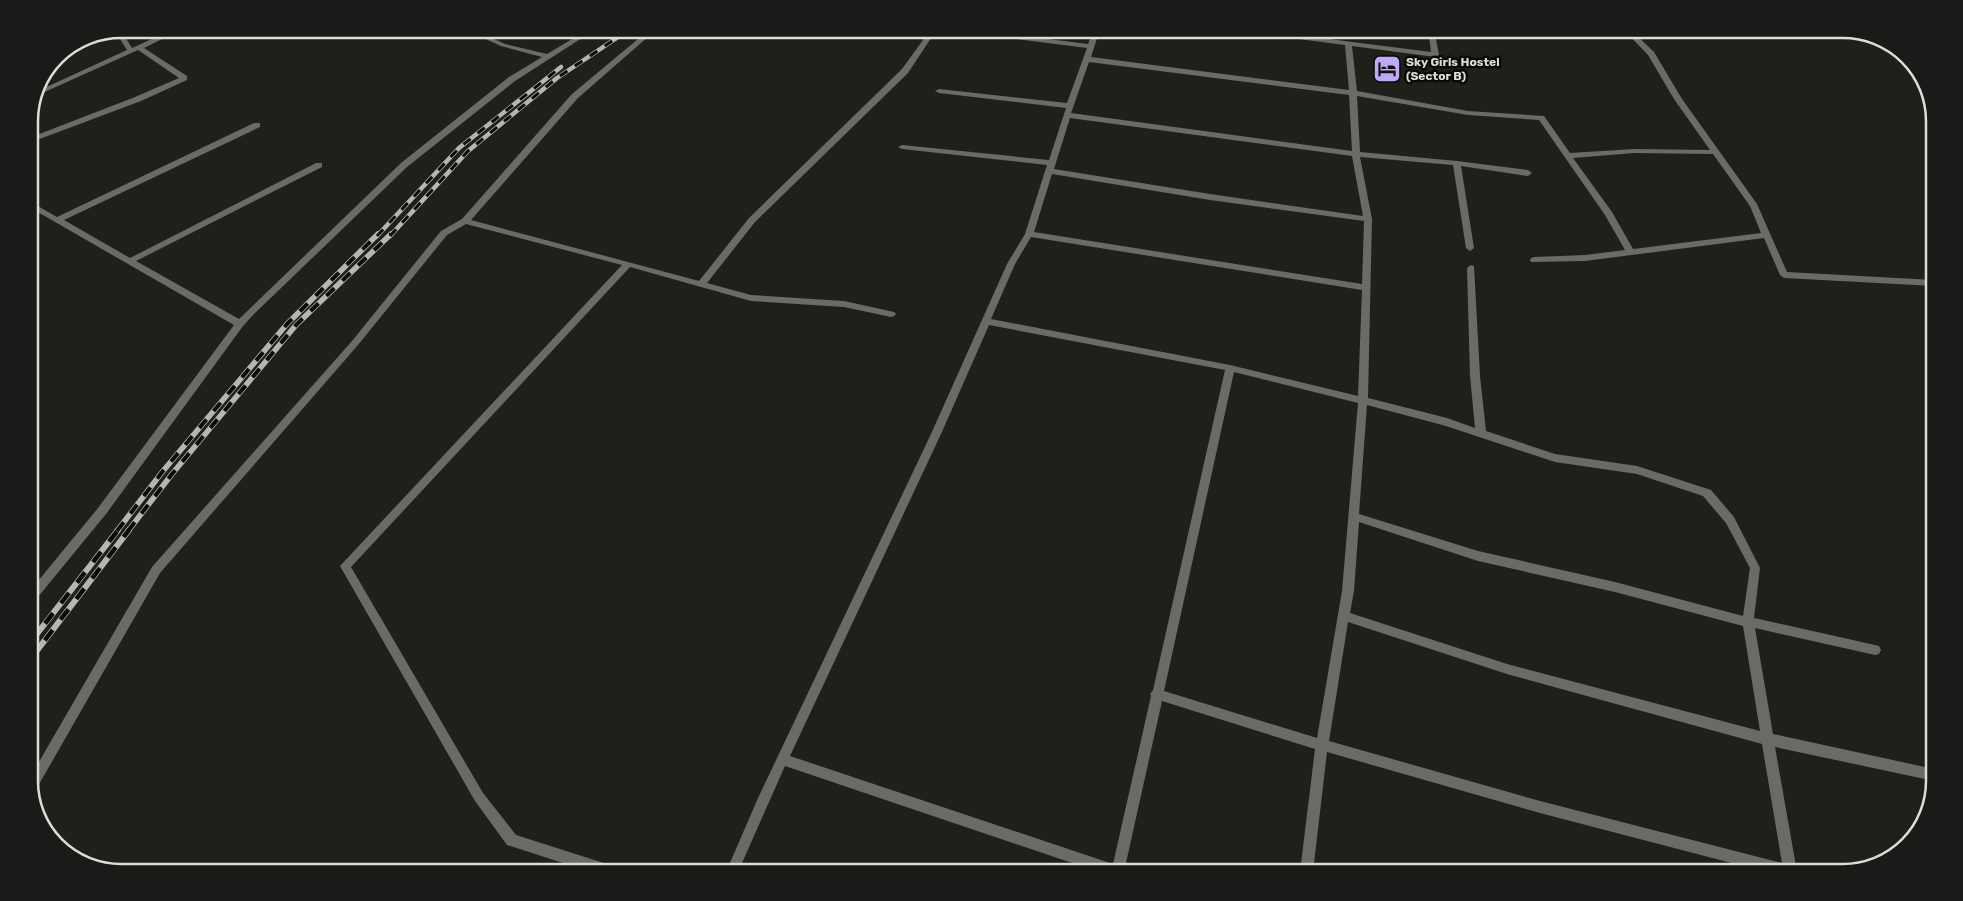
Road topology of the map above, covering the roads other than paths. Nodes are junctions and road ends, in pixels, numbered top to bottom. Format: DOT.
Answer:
graph roads {
  1 [pos="124,38"];
  2 [pos="159,38"];
  3 [pos="488,38"];
  4 [pos="579,38"];
  5 [pos="643,38"];
  6 [pos="928,38"];
  7 [pos="1026,38"];
  8 [pos="1094,38"];
  9 [pos="1303,38"];
  10 [pos="1432,38"];
  11 [pos="1635,38"];
  12 [pos="1348,44"];
  13 [pos="1091,46"];
  14 [pos="135,49"];
  15 [pos="549,57"];
  16 [pos="1086,59"];
  17 [pos="43,91"];
  18 [pos="939,91"];
  19 [pos="1353,93"];
  20 [pos="1068,110"];
  21 [pos="257,125"];
  22 [pos="38,138"];
  23 [pos="902,147"];
  24 [pos="1716,152"];
  25 [pos="1356,154"];
  26 [pos="1567,156"];
  27 [pos="1457,163"];
  28 [pos="319,165"];
  29 [pos="1050,167"];
  30 [pos="1528,173"];
  31 [pos="38,209"];
  32 [pos="1368,219"];
  33 [pos="57,220"];
  34 [pos="465,221"];
  35 [pos="1029,234"];
  36 [pos="1766,235"];
  37 [pos="1470,248"];
  38 [pos="1631,252"];
  39 [pos="1534,260"];
  40 [pos="130,262"];
  41 [pos="628,264"];
  42 [pos="1471,268"];
  43 [pos="1925,283"];
  44 [pos="701,284"];
  45 [pos="1367,288"];
  46 [pos="892,314"];
  47 [pos="985,321"];
  48 [pos="240,324"];
  49 [pos="1230,368"];
  50 [pos="1363,400"];
  51 [pos="1481,434"];
  52 [pos="1354,517"];
  53 [pos="38,589"];
  54 [pos="1344,616"];
  55 [pos="1748,622"];
  56 [pos="1875,650"];
  57 [pos="1156,694"];
  58 [pos="1767,739"];
  59 [pos="1322,746"];
  60 [pos="782,759"];
  61 [pos="1926,773"];
  62 [pos="38,775"];
  63 [pos="586,864"];
  64 [pos="736,864"];
  65 [pos="1094,864"];
  66 [pos="1120,864"];
  67 [pos="1307,864"];
  68 [pos="1759,864"];
  69 [pos="1789,864"];
  1 -- 14 [label="street"];
  2 -- 14 [label="street"];
  3 -- 15 [label="street"];
  4 -- 15 [label="street"];
  5 -- 34 [label="street"];
  6 -- 44 [label="street"];
  7 -- 13 [label="street"];
  8 -- 13 [label="street"];
  9 -- 12 [label="street"];
  10 -- 12 [label="street"];
  11 -- 24 [label="street"];
  12 -- 19 [label="street"];
  13 -- 16 [label="street"];
  14 -- 17 [label="street"];
  14 -- 22 [label="street"];
  15 -- 48 [label="street"];
  16 -- 19 [label="street"];
  16 -- 20 [label="street"];
  18 -- 20 [label="street"];
  19 -- 25 [label="street"];
  19 -- 26 [label="street"];
  20 -- 25 [label="street"];
  20 -- 29 [label="street"];
  21 -- 33 [label="street"];
  23 -- 29 [label="street"];
  24 -- 26 [label="street"];
  24 -- 36 [label="street"];
  25 -- 27 [label="street"];
  25 -- 32 [label="street"];
  26 -- 38 [label="street"];
  27 -- 30 [label="street"];
  27 -- 37 [label="street"];
  28 -- 40 [label="street"];
  29 -- 32 [label="street"];
  29 -- 35 [label="street"];
  31 -- 33 [label="street"];
  32 -- 45 [label="street"];
  33 -- 40 [label="street"];
  34 -- 41 [label="street"];
  34 -- 62 [label="street"];
  35 -- 45 [label="street"];
  35 -- 47 [label="street"];
  36 -- 38 [label="street"];
  36 -- 43 [label="street"];
  38 -- 39 [label="street"];
  40 -- 48 [label="street"];
  41 -- 44 [label="street"];
  41 -- 63 [label="street"];
  42 -- 51 [label="street"];
  44 -- 46 [label="street"];
  45 -- 50 [label="street"];
  47 -- 49 [label="street"];
  47 -- 60 [label="street"];
  48 -- 53 [label="street"];
  49 -- 50 [label="street"];
  49 -- 57 [label="street"];
  50 -- 51 [label="street"];
  50 -- 52 [label="street"];
  51 -- 55 [label="street"];
  52 -- 54 [label="street"];
  52 -- 55 [label="street"];
  54 -- 58 [label="street"];
  54 -- 59 [label="street"];
  55 -- 56 [label="street"];
  55 -- 58 [label="street"];
  57 -- 59 [label="street"];
  57 -- 66 [label="street"];
  58 -- 61 [label="street"];
  58 -- 69 [label="street"];
  59 -- 67 [label="street"];
  59 -- 68 [label="street"];
  60 -- 64 [label="street"];
  60 -- 65 [label="street"];
}
